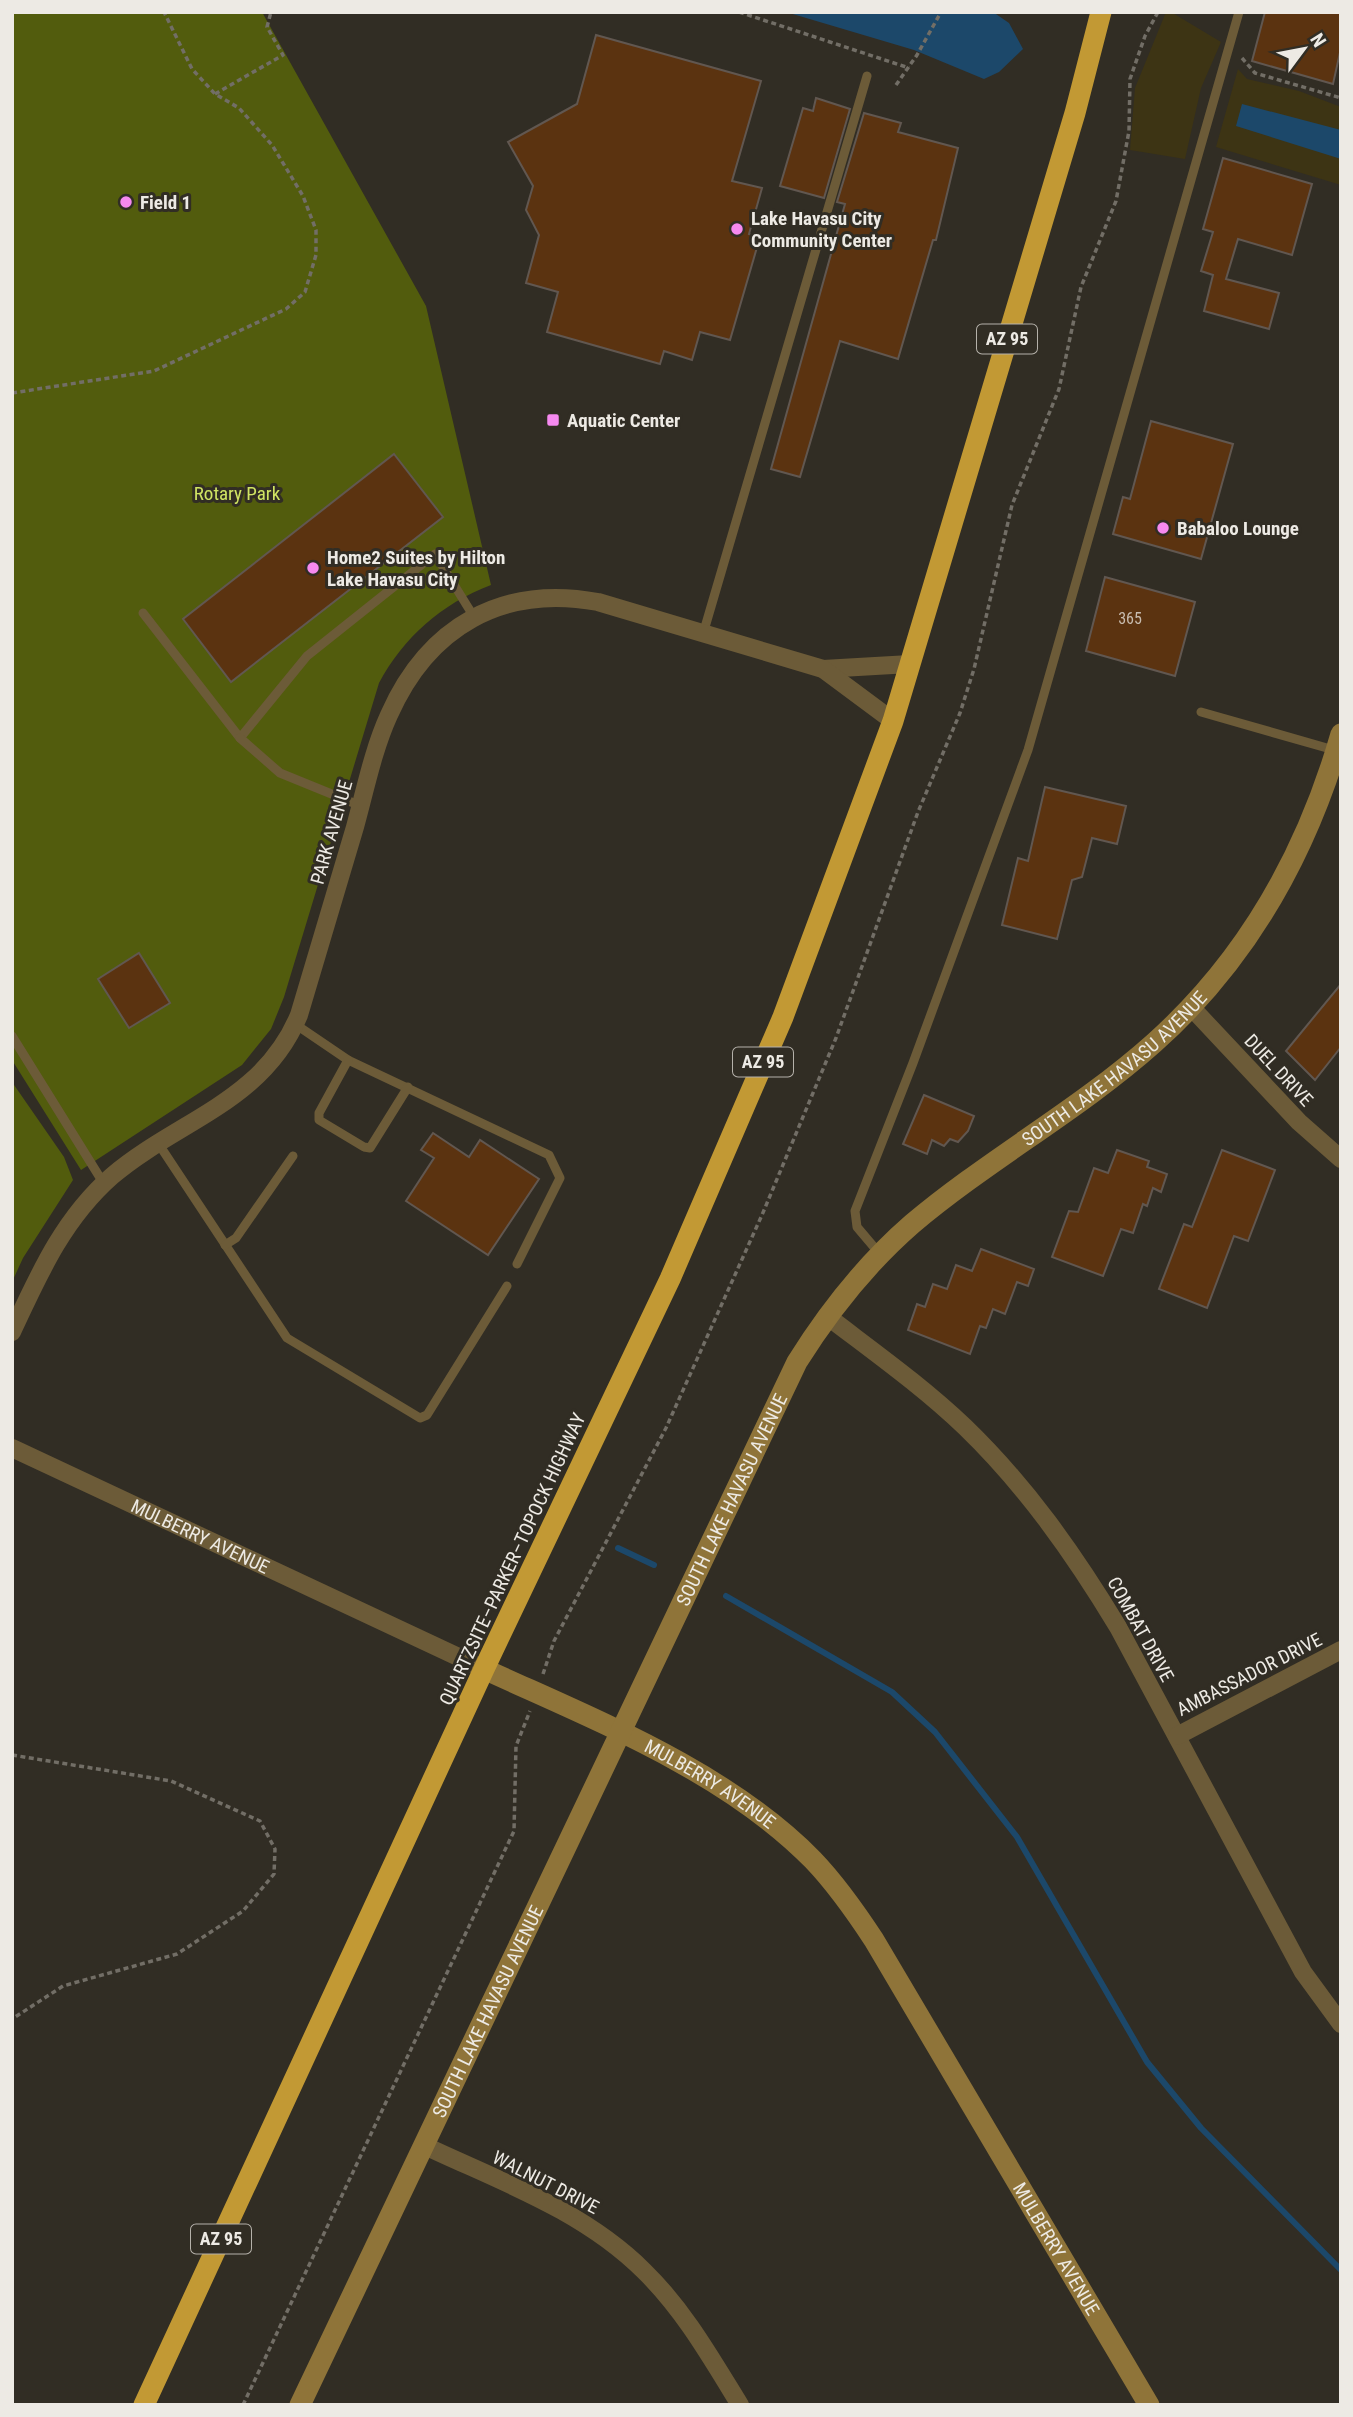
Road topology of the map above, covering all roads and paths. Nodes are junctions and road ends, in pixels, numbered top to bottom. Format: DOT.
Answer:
graph roads {
  1 [pos="164,12"];
  2 [pos="271,12"];
  3 [pos="738,12"];
  4 [pos="941,12"];
  5 [pos="1101,12"];
  6 [pos="1158,12"];
  7 [pos="1239,12"];
  8 [pos="1242,58"];
  9 [pos="909,68"];
  10 [pos="867,76"];
  11 [pos="896,85"];
  12 [pos="215,94"];
  13 [pos="1341,98"];
  14 [pos="12,393"];
  15 [pos="143,614"];
  16 [pos="474,617"];
  17 [pos="703,634"];
  18 [pos="910,664"];
  19 [pos="823,669"];
  20 [pos="1201,712"];
  21 [pos="893,720"];
  22 [pos="240,738"];
  23 [pos="1339,745"];
  24 [pos="361,806"];
  25 [pos="1191,1007"];
  26 [pos="295,1024"];
  27 [pos="12,1036"];
  28 [pos="348,1060"];
  29 [pos="408,1087"];
  30 [pos="158,1143"];
  31 [pos="293,1156"];
  32 [pos="1341,1158"];
  33 [pos="104,1184"];
  34 [pos="225,1245"];
  35 [pos="880,1254"];
  36 [pos="517,1264"];
  37 [pos="507,1286"];
  38 [pos="827,1316"];
  39 [pos="12,1332"];
  40 [pos="14,1449"];
  41 [pos="1341,1650"];
  42 [pos="484,1669"];
  43 [pos="538,1693"];
  44 [pos="619,1731"];
  45 [pos="1177,1736"];
  46 [pos="12,1755"];
  47 [pos="12,2019"];
  48 [pos="1341,2024"];
  49 [pos="423,2145"];
  50 [pos="144,2405"];
  51 [pos="243,2405"];
  52 [pos="300,2405"];
  53 [pos="740,2405"];
  54 [pos="1149,2405"];
  1 -- 12 [label="path"];
  2 -- 12 [label="path"];
  3 -- 9 [label="path"];
  4 -- 9 [label="path"];
  5 -- 18 [label="highway, AZ 95"];
  6 -- 43 [label="path"];
  7 -- 35 [label="lane"];
  8 -- 13 [label="path"];
  9 -- 11 [label="path"];
  10 -- 17 [label="lane"];
  12 -- 14 [label="path"];
  15 -- 22 [label="lane"];
  16 -- 17 [label="street, PARK AVENUE"];
  16 -- 22 [label="lane"];
  16 -- 24 [label="street, PARK AVENUE"];
  17 -- 19 [label="street, PARK AVENUE"];
  18 -- 19 [label="street, PARK AVENUE"];
  18 -- 21 [label="highway, AZ 95"];
  19 -- 21 [label="street, PARK AVENUE"];
  20 -- 23 [label="lane"];
  21 -- 42 [label="highway, QUARTZSITE–PARKER–TOPOCK HIGHWAY / AZ 95"];
  22 -- 24 [label="lane"];
  23 -- 25 [label="main road, SOUTH LAKE HAVASU AVENUE"];
  24 -- 26 [label="street, PARK AVENUE"];
  25 -- 32 [label="street, DUEL DRIVE"];
  25 -- 35 [label="main road, SOUTH LAKE HAVASU AVENUE"];
  26 -- 28 [label="lane"];
  26 -- 30 [label="street, PARK AVENUE"];
  27 -- 33 [label="lane"];
  28 -- 29 [label="lane"];
  28 -- 29 [label="lane"];
  29 -- 36 [label="lane"];
  30 -- 33 [label="street, PARK AVENUE"];
  30 -- 34 [label="lane"];
  31 -- 34 [label="lane"];
  33 -- 39 [label="street, PARK AVENUE"];
  34 -- 37 [label="lane"];
  35 -- 38 [label="main road, SOUTH LAKE HAVASU AVENUE"];
  38 -- 44 [label="main road, SOUTH LAKE HAVASU AVENUE"];
  38 -- 45 [label="street, COMBAT DRIVE"];
  40 -- 42 [label="street, MULBERRY AVENUE"];
  41 -- 45 [label="street, AMBASSADOR DRIVE"];
  42 -- 43 [label="main road, MULBERRY AVENUE"];
  42 -- 50 [label="highway, QUARTZSITE–PARKER–TOPOCK HIGHWAY / AZ 95"];
  43 -- 44 [label="main road, MULBERRY AVENUE"];
  43 -- 51 [label="path"];
  44 -- 49 [label="main road, SOUTH LAKE HAVASU AVENUE"];
  44 -- 54 [label="main road, MULBERRY AVENUE"];
  45 -- 48 [label="street, COMBAT DRIVE"];
  46 -- 47 [label="path"];
  49 -- 52 [label="main road, SOUTH LAKE HAVASU AVENUE"];
  49 -- 53 [label="street, WALNUT DRIVE"];
}
